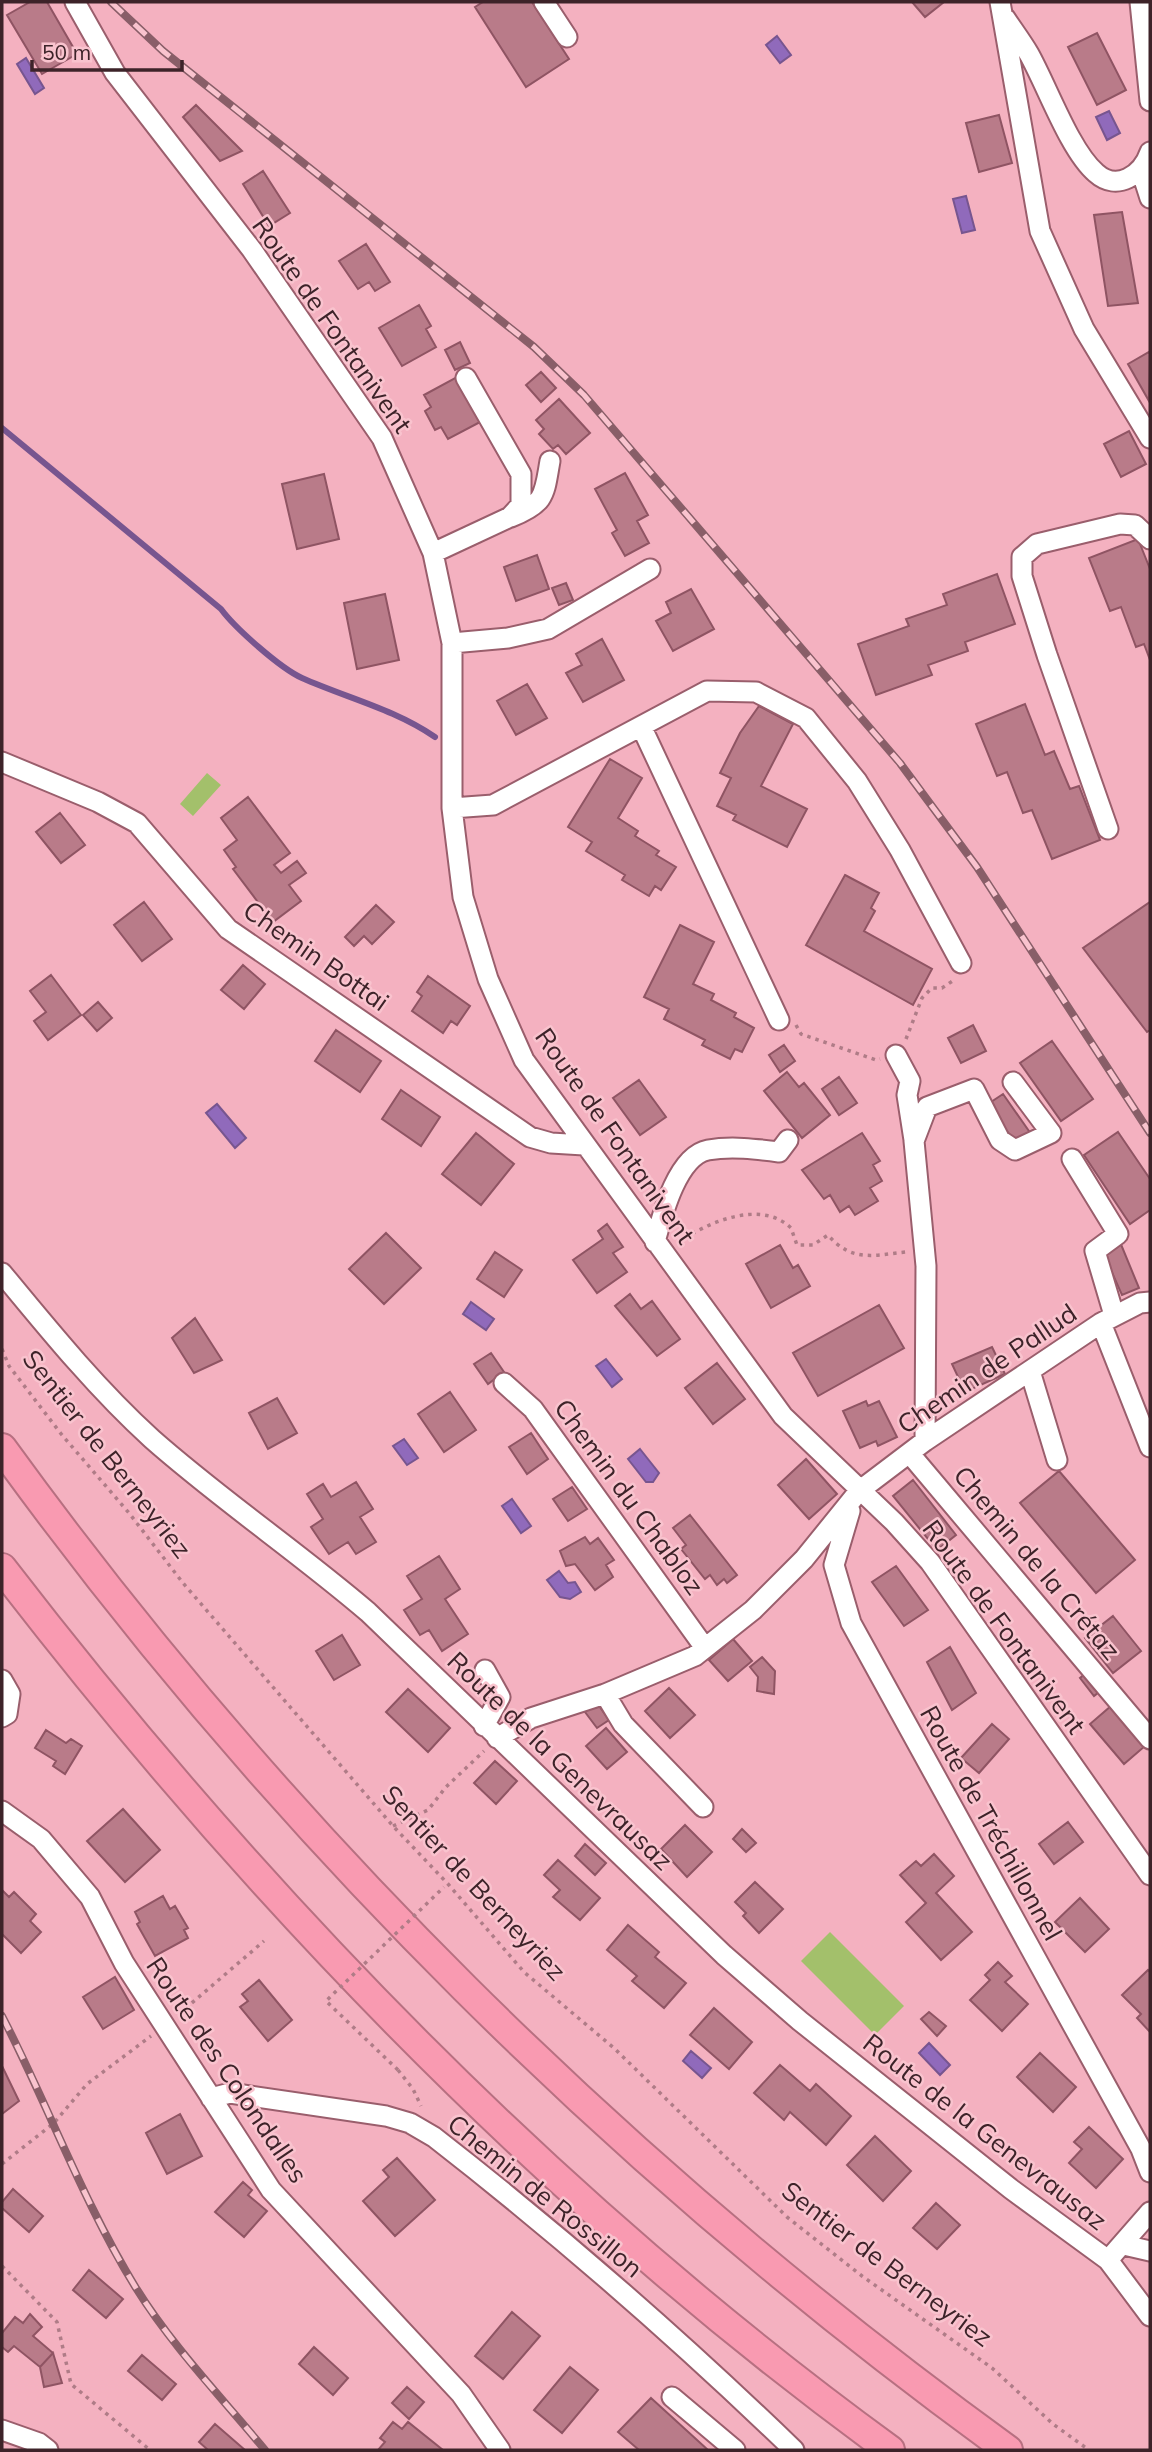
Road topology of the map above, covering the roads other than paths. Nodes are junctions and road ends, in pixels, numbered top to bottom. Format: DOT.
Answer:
graph roads {
  1 [pos="75,2"];
  2 [pos="544,2"];
  3 [pos="1140,2"];
  4 [pos="998,5"];
  5 [pos="567,37"];
  6 [pos="1150,102"];
  7 [pos="1150,152"];
  8 [pos="1141,170"];
  9 [pos="1150,198"];
  10 [pos="466,378"];
  11 [pos="1150,438"];
  12 [pos="550,461"];
  13 [pos="510,517"];
  14 [pos="1150,539"];
  15 [pos="433,553"];
  16 [pos="650,569"];
  17 [pos="452,643"];
  18 [pos="642,729"];
  19 [pos="2,762"];
  20 [pos="452,808"];
  21 [pos="1108,829"];
  22 [pos="961,963"];
  23 [pos="779,1020"];
  24 [pos="896,1055"];
  25 [pos="1013,1082"];
  26 [pos="788,1140"];
  27 [pos="914,1142"];
  28 [pos="584,1145"];
  29 [pos="1072,1159"];
  30 [pos="659,1248"];
  31 [pos="2,1273"];
  32 [pos="1150,1302"];
  33 [pos="1107,1319"];
  34 [pos="1030,1371"];
  35 [pos="504,1383"];
  36 [pos="1150,1447"];
  37 [pos="2,1448"];
  38 [pos="918,1448"];
  39 [pos="1057,1460"];
  40 [pos="859,1491"];
  41 [pos="2,1568"];
  42 [pos="705,1648"];
  43 [pos="485,1670"];
  44 [pos="2,1680"];
  45 [pos="605,1694"];
  46 [pos="2,1717"];
  47 [pos="489,1737"];
  48 [pos="1150,1739"];
  49 [pos="703,1807"];
  50 [pos="2,1811"];
  51 [pos="1150,1875"];
  52 [pos="211,2098"];
  53 [pos="1150,2172"];
  54 [pos="1150,2212"];
  55 [pos="1125,2245"];
  56 [pos="1150,2251"];
  57 [pos="1108,2260"];
  58 [pos="1150,2316"];
  59 [pos="672,2397"];
  60 [pos="2,2416"];
  61 [pos="2,2430"];
  62 [pos="43,2446"];
  63 [pos="500,2450"];
  64 [pos="735,2450"];
  65 [pos="794,2450"];
  66 [pos="890,2450"];
  67 [pos="1008,2450"];
  1 -- 15 [label="street, Route de Fontanivent"];
  2 -- 5 [label="street"];
  3 -- 6 [label="street"];
  4 -- 8 [label="street"];
  4 -- 11 [label="street"];
  7 -- 8 [label="street"];
  8 -- 9 [label="street"];
  10 -- 13 [label="street"];
  12 -- 13 [label="street"];
  13 -- 15 [label="street"];
  14 -- 21 [label="street"];
  15 -- 17 [label="street, Route de Fontanivent"];
  16 -- 17 [label="street"];
  17 -- 20 [label="street, Route de Fontanivent"];
  18 -- 20 [label="street"];
  18 -- 22 [label="street"];
  18 -- 23 [label="street"];
  19 -- 28 [label="street, Chemin Bottai"];
  20 -- 28 [label="street, Route de Fontanivent"];
  24 -- 27 [label="street"];
  25 -- 27 [label="street"];
  26 -- 30 [label="street"];
  27 -- 38 [label="street"];
  28 -- 30 [label="street, Route de Fontanivent"];
  29 -- 33 [label="street"];
  30 -- 40 [label="street, Route de Fontanivent"];
  31 -- 47 [label="street, Route de la Genevrausaz"];
  32 -- 33 [label="street, Chemin de Pallud"];
  33 -- 34 [label="street, Chemin de Pallud"];
  33 -- 36 [label="street"];
  34 -- 38 [label="street, Chemin de Pallud"];
  34 -- 39 [label="street"];
  35 -- 42 [label="street, Chemin du Chabloz"];
  37 -- 67 [label="highway"];
  38 -- 40 [label="street, Chemin de Pallud"];
  38 -- 48 [label="street, Chemin de la Crétaz"];
  40 -- 42 [label="street"];
  40 -- 51 [label="street, Route de Fontanivent"];
  40 -- 53 [label="street, Route de Tréchillonnel"];
  41 -- 66 [label="highway"];
  42 -- 45 [label="street"];
  43 -- 47 [label="street"];
  44 -- 46 [label="street"];
  45 -- 47 [label="street"];
  45 -- 49 [label="street"];
  47 -- 57 [label="street, Route de la Genevrausaz"];
  50 -- 52 [label="street, Route des Colondalles"];
  52 -- 63 [label="street, Route des Colondalles"];
  52 -- 65 [label="street, Chemin de Rossillon"];
  54 -- 55 [label="street"];
  55 -- 56 [label="street"];
  55 -- 57 [label="street"];
  57 -- 58 [label="street, Route de la Genevrausaz"];
  59 -- 64 [label="street"];
  60 -- 62 [label="street"];
  61 -- 62 [label="street"];
}
